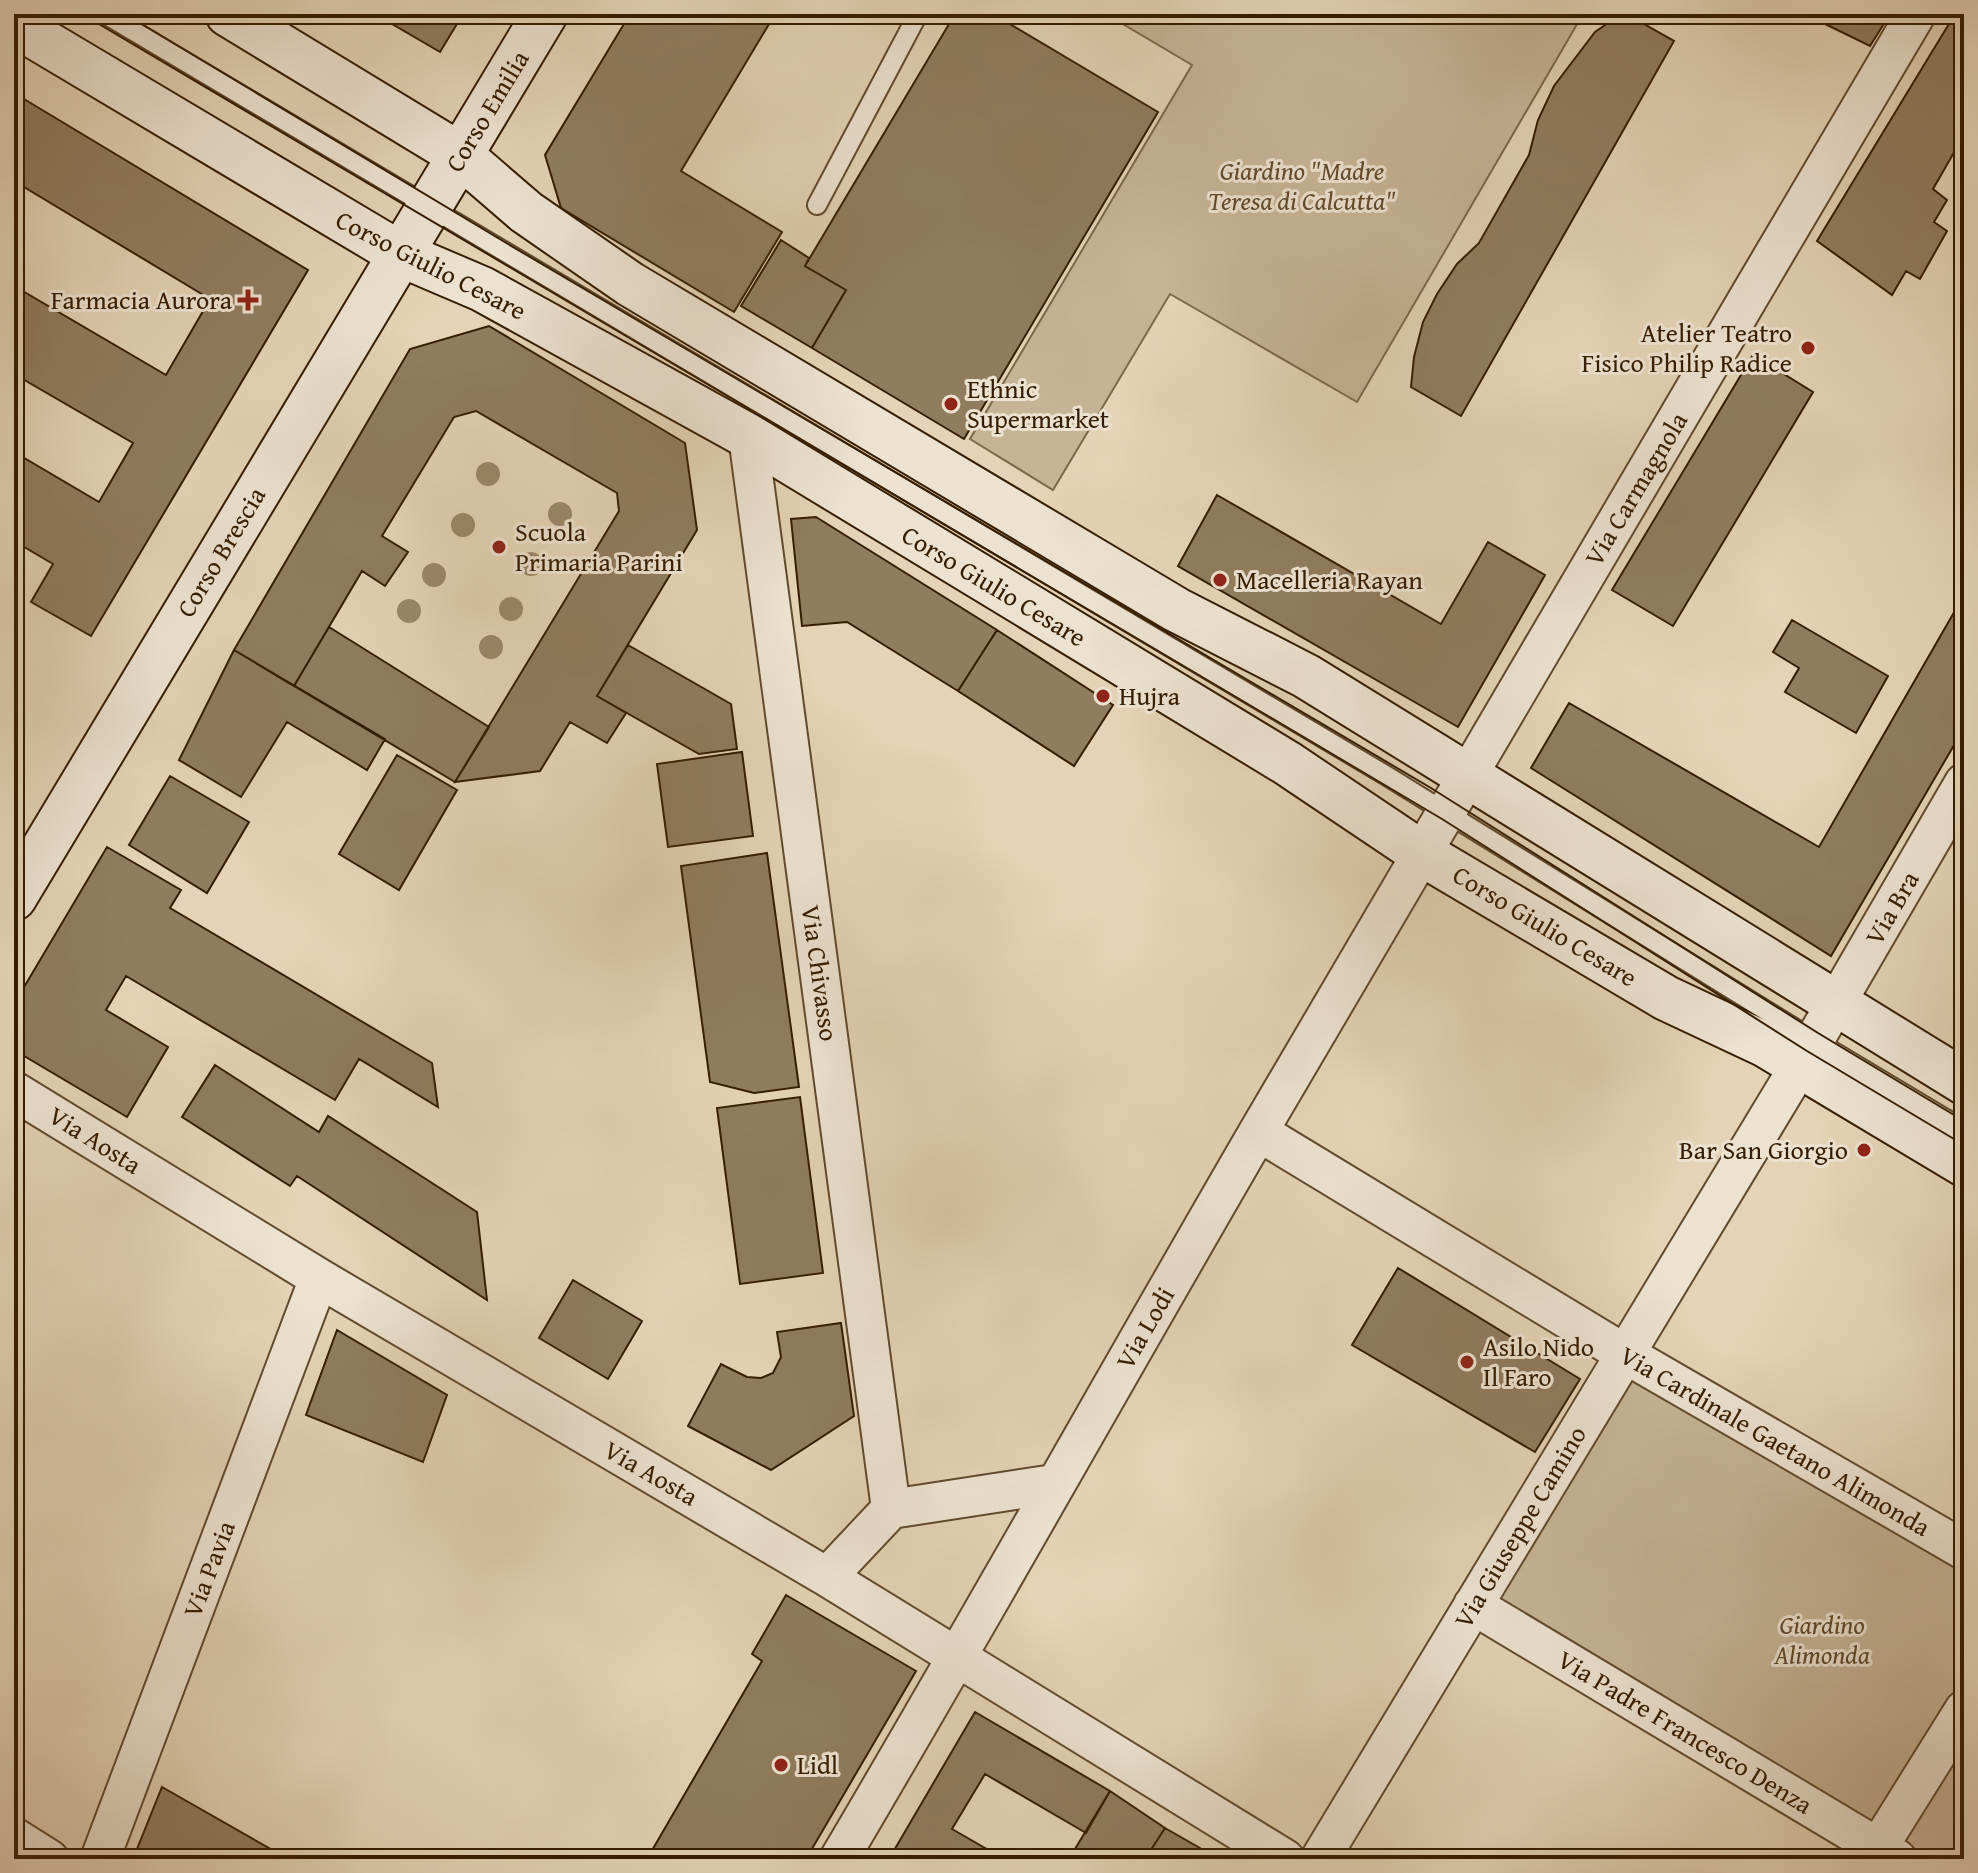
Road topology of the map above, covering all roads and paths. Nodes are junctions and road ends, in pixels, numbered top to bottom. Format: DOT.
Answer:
graph roads {
  1 [pos="105,14"];
  2 [pos="228,14"];
  3 [pos="545,14"];
  4 [pos="918,14"];
  5 [pos="1916,14"];
  6 [pos="14,24"];
  7 [pos="460,155"];
  8 [pos="817,205"];
  9 [pos="428,207"];
  10 [pos="400,254"];
  11 [pos="748,436"];
  12 [pos="1964,783"];
  13 [pos="1456,795"];
  14 [pos="1421,853"];
  15 [pos="14,898"];
  16 [pos="1818,1035"];
  17 [pos="1964,1082"];
  18 [pos="14,1091"];
  19 [pos="1964,1130"];
  20 [pos="1259,1132"];
  21 [pos="1964,1164"];
  22 [pos="319,1278"];
  23 [pos="1625,1354"];
  24 [pos="1054,1484"];
  25 [pos="891,1509"];
  26 [pos="1964,1550"];
  27 [pos="827,1577"];
  28 [pos="1473,1605"];
  29 [pos="959,1657"];
  30 [pos="1964,1710"];
  31 [pos="14,1837"];
  32 [pos="1882,1855"];
  33 [pos="49,1859"];
  34 [pos="100,1859"];
  35 [pos="839,1859"];
  36 [pos="1285,1859"];
  37 [pos="1320,1859"];
  1 -- 9 [label="lane, Corso Giulio Cesare"];
  2 -- 7 [label="street, Corso Giulio Cesare"];
  3 -- 7 [label="street, Corso Emilia"];
  4 -- 8 [label="lane"];
  5 -- 13 [label="street, Via Carmagnola"];
  6 -- 10 [label="street, Corso Giulio Cesare"];
  7 -- 9 [label="street, Corso Emilia"];
  7 -- 13 [label="street, Corso Giulio Cesare"];
  9 -- 10 [label="street, Corso Brescia"];
  9 -- 13 [label="lane, Corso Giulio Cesare"];
  10 -- 11 [label="street, Corso Giulio Cesare"];
  10 -- 15 [label="street, Corso Brescia"];
  11 -- 14 [label="street, Corso Giulio Cesare"];
  11 -- 25 [label="street, Via Chivasso"];
  12 -- 16 [label="street, Via Bra"];
  13 -- 14 [label="street, Via Lodi"];
  13 -- 16 [label="street, Corso Giulio Cesare"];
  14 -- 16 [label="street, Corso Giulio Cesare"];
  14 -- 20 [label="street, Via Lodi"];
  16 -- 17 [label="street, Corso Giulio Cesare"];
  16 -- 19 [label="lane, Corso Giulio Cesare"];
  16 -- 21 [label="street, Corso Giulio Cesare"];
  16 -- 23 [label="street, Via Giuseppe Camino"];
  18 -- 22 [label="street, Via Aosta"];
  20 -- 23 [label="street, Via Cardinale Gaetano Alimonda"];
  20 -- 24 [label="street, Via Lodi"];
  22 -- 27 [label="street, Via Aosta"];
  22 -- 34 [label="street, Via Pavia"];
  23 -- 26 [label="street, Via Cardinale Gaetano Alimonda"];
  23 -- 28 [label="street, Via Giuseppe Camino"];
  24 -- 25 [label="street"];
  24 -- 29 [label="street, Via Lodi"];
  25 -- 27 [label="street"];
  27 -- 29 [label="street, Via Aosta"];
  28 -- 32 [label="street, Via Padre Francesco Denza"];
  28 -- 37 [label="street, Via Giuseppe Camino"];
  29 -- 35 [label="street, Via Lodi"];
  29 -- 36 [label="street, Via Aosta"];
  30 -- 32 [label="street"];
  31 -- 33 [label="street"];
}
